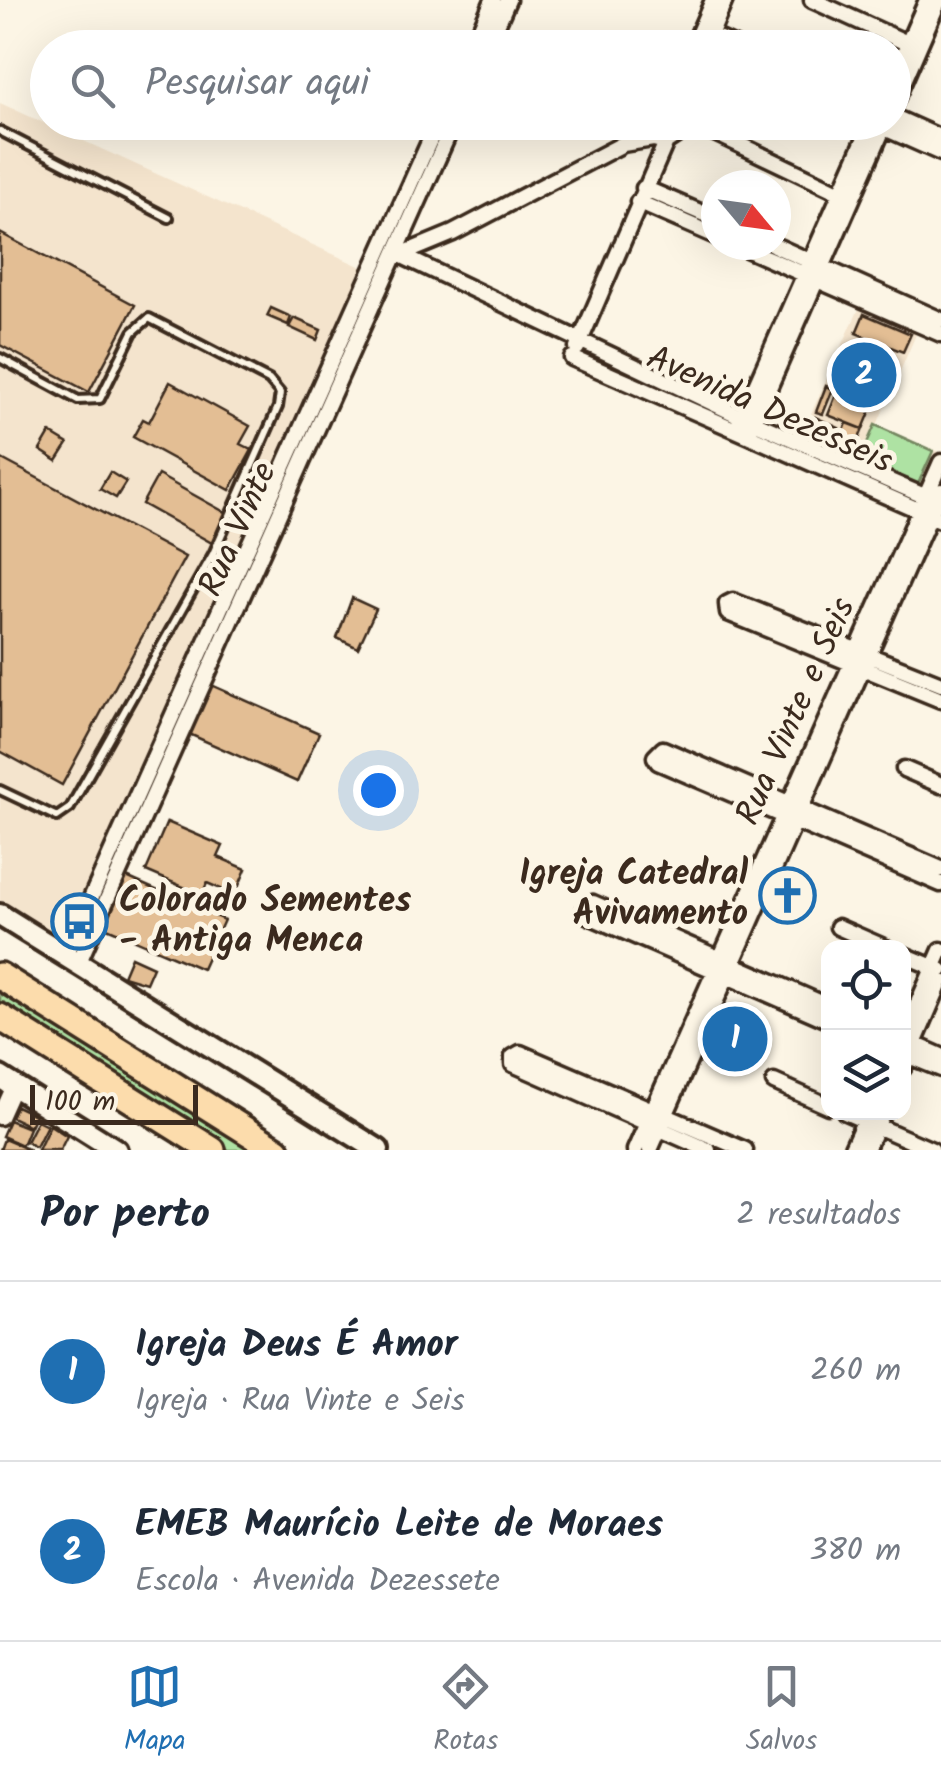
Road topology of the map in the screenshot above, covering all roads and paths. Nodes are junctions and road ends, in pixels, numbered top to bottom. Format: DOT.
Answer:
graph roads {
  1 [pos="493,0"];
  2 [pos="508,0"];
  3 [pos="713,0"];
  4 [pos="725,0"];
  5 [pos="812,0"];
  6 [pos="927,0"];
  7 [pos="939,0"];
  8 [pos="480,30"];
  9 [pos="495,30"];
  10 [pos="706,30"];
  11 [pos="710,30"];
  12 [pos="877,30"];
  13 [pos="911,37"];
  14 [pos="911,65"];
  15 [pos="911,130"];
  16 [pos="0,131"];
  17 [pos="911,138"];
  18 [pos="941,138"];
  19 [pos="430,140"];
  20 [pos="446,140"];
  21 [pos="646,140"];
  22 [pos="657,140"];
  23 [pos="669,140"];
  24 [pos="728,140"];
  25 [pos="872,140"];
  26 [pos="666,142"];
  27 [pos="941,153"];
  28 [pos="641,195"];
  29 [pos="846,196"];
  30 [pos="701,214"];
  31 [pos="170,218"];
  32 [pos="701,228"];
  33 [pos="398,254"];
  34 [pos="791,256"];
  35 [pos="783,260"];
  36 [pos="814,270"];
  37 [pos="941,320"];
  38 [pos="557,329"];
  39 [pos="941,334"];
  40 [pos="580,342"];
  41 [pos="0,358"];
  42 [pos="572,358"];
  43 [pos="745,425"];
  44 [pos="941,462"];
  45 [pos="934,506"];
  46 [pos="860,659"];
  47 [pos="941,684"];
  48 [pos="941,700"];
  49 [pos="904,770"];
  50 [pos="941,785"];
  51 [pos="731,786"];
  52 [pos="0,790"];
  53 [pos="793,813"];
  54 [pos="941,869"];
  55 [pos="941,884"];
  56 [pos="0,915"];
  57 [pos="838,927"];
  58 [pos="868,940"];
  59 [pos="941,950"];
  60 [pos="72,958"];
  61 [pos="911,958"];
  62 [pos="724,967"];
  63 [pos="937,969"];
  64 [pos="0,976"];
  65 [pos="941,982"];
  66 [pos="821,1003"];
  67 [pos="821,1016"];
  68 [pos="0,1017"];
  69 [pos="911,1036"];
  70 [pos="911,1039"];
  71 [pos="911,1050"];
  72 [pos="911,1052"];
  73 [pos="941,1056"];
  74 [pos="941,1069"];
  75 [pos="561,1078"];
  76 [pos="4,1082"];
  77 [pos="774,1082"];
  78 [pos="821,1103"];
  79 [pos="0,1118"];
  80 [pos="656,1119"];
  81 [pos="872,1120"];
  82 [pos="873,1120"];
  83 [pos="877,1120"];
  84 [pos="116,1150"];
  85 [pos="212,1150"];
  86 [pos="277,1150"];
  87 [pos="378,1150"];
  88 [pos="635,1150"];
  89 [pos="650,1150"];
  90 [pos="708,1150"];
  91 [pos="745,1150"];
  92 [pos="851,1150"];
  93 [pos="866,1150"];
  94 [pos="932,1150"];
  1 -- 8 [label="street"];
  2 -- 9 [label="street"];
  3 -- 10 [label="street"];
  4 -- 11 [label="street"];
  5 -- 12 [label="street"];
  6 -- 13 [label="street"];
  7 -- 14 [label="street"];
  15 -- 18 [label="street"];
  16 -- 31 [label="lane"];
  17 -- 27 [label="street"];
  19 -- 60 [label="street, Rua Vinte"];
  20 -- 33 [label="street, Rua Vinte"];
  21 -- 33 [label="street"];
  22 -- 26 [label="street"];
  23 -- 26 [label="street"];
  24 -- 29 [label="street"];
  25 -- 29 [label="street"];
  26 -- 28 [label="street"];
  28 -- 30 [label="street"];
  28 -- 32 [label="street"];
  28 -- 40 [label="street"];
  29 -- 36 [label="street"];
  33 -- 38 [label="street, Avenida Dezesseis"];
  33 -- 60 [label="street, Rua Vinte"];
  34 -- 36 [label="street"];
  35 -- 36 [label="street"];
  36 -- 37 [label="street"];
  36 -- 39 [label="street"];
  36 -- 43 [label="street"];
  38 -- 40 [label="street, Avenida Dezesseis"];
  38 -- 42 [label="street"];
  40 -- 42 [label="street"];
  40 -- 43 [label="street, Avenida Dezesseis"];
  41 -- 52 [label="lane"];
  42 -- 43 [label="street, Avenida Dezesseis"];
  43 -- 45 [label="street, Avenida Dezesseis"];
  44 -- 45 [label="street, Rua Vinte e Seis"];
  45 -- 46 [label="street, Rua Vinte e Seis"];
  46 -- 46 [label="street"];
  46 -- 47 [label="street"];
  46 -- 48 [label="street"];
  46 -- 53 [label="street, Rua Vinte e Seis"];
  49 -- 50 [label="street"];
  51 -- 51 [label="street"];
  51 -- 53 [label="street"];
  53 -- 54 [label="street"];
  53 -- 55 [label="street"];
  53 -- 62 [label="street, Rua Vinte e Seis"];
  56 -- 60 [label="main road"];
  57 -- 58 [label="street"];
  59 -- 63 [label="street"];
  60 -- 87 [label="main road"];
  61 -- 63 [label="street"];
  62 -- 62 [label="street"];
  62 -- 66 [label="street"];
  62 -- 67 [label="street"];
  62 -- 80 [label="street, Rua Vinte e Seis"];
  63 -- 69 [label="street"];
  64 -- 86 [label="highway"];
  65 -- 70 [label="street"];
  68 -- 85 [label="highway"];
  71 -- 73 [label="street"];
  72 -- 74 [label="street"];
  75 -- 80 [label="street"];
  76 -- 79 [label="street"];
  76 -- 84 [label="main road"];
  77 -- 78 [label="street"];
  80 -- 88 [label="street, Rua Vinte e Seis"];
  80 -- 89 [label="street, Rua Vinte e Seis"];
  80 -- 90 [label="street"];
  80 -- 91 [label="street"];
  81 -- 92 [label="street"];
  82 -- 93 [label="street"];
  83 -- 94 [label="street"];
}
